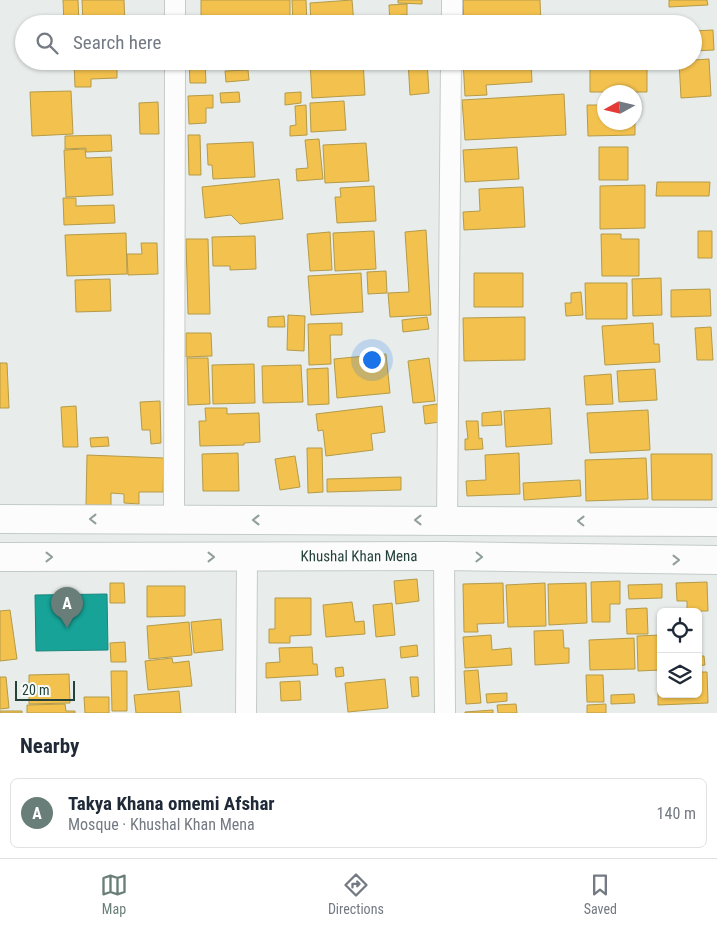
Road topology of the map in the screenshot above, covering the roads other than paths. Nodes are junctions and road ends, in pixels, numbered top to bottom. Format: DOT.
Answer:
graph roads {
  1 [pos="175,0"];
  2 [pos="452,0"];
  3 [pos="175,15"];
  4 [pos="452,15"];
  5 [pos="175,70"];
  6 [pos="452,70"];
  7 [pos="0,518"];
  8 [pos="174,520"];
  9 [pos="447,520"];
  10 [pos="513,520"];
  11 [pos="638,522"];
  12 [pos="717,522"];
  13 [pos="444,556"];
  14 [pos="0,557"];
  15 [pos="247,557"];
  16 [pos="511,557"];
  17 [pos="642,560"];
  18 [pos="717,560"];
  19 [pos="246,713"];
  20 [pos="445,713"];
  1 -- 3 [label="street"];
  2 -- 4 [label="street"];
  5 -- 8 [label="street"];
  6 -- 9 [label="street"];
  8 -- 7 [label="street, one-way"];
  9 -- 8 [label="street, one-way"];
  9 -- 10 [label="street"];
  11 -- 10 [label="street, one-way"];
  10 -- 16 [label="street"];
  11 -- 12 [label="street"];
  11 -- 17 [label="street"];
  13 -- 15 [label="street, Khushal Khan Mena"];
  13 -- 16 [label="street, Khushal Khan Mena, one-way"];
  13 -- 20 [label="street"];
  14 -- 15 [label="street, Khushal Khan Mena, one-way"];
  15 -- 19 [label="street"];
  16 -- 17 [label="street, Khushal Khan Mena"];
  17 -- 18 [label="street, Khushal Khan Mena, one-way"];
}
